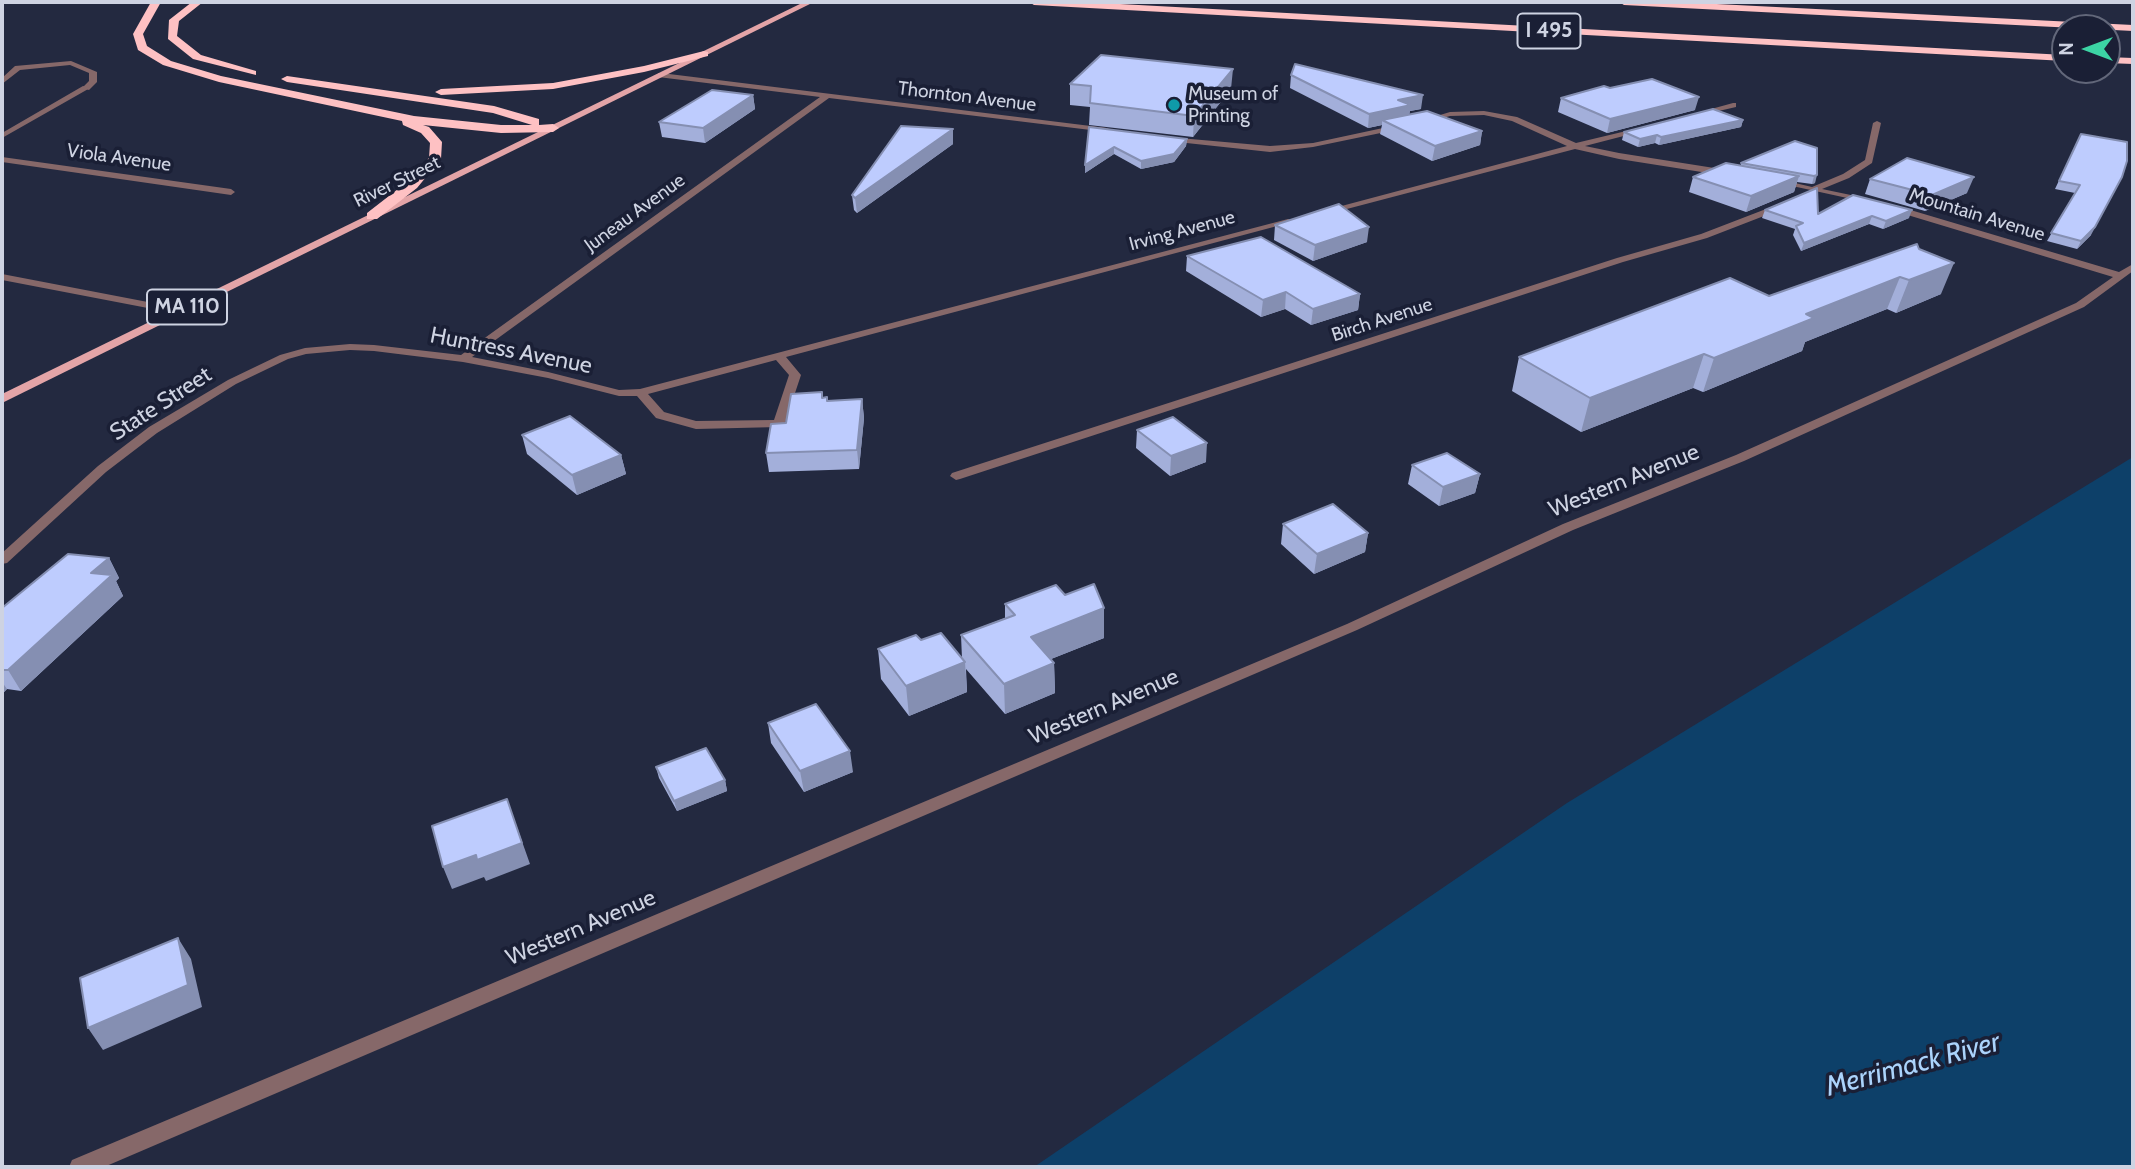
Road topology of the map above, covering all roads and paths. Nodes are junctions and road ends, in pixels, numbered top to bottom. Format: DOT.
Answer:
graph roads {
  1 [pos="156,2"];
  2 [pos="198,2"];
  3 [pos="810,2"];
  4 [pos="1034,2"];
  5 [pos="1624,2"];
  6 [pos="1667,2"];
  7 [pos="1725,8"];
  8 [pos="2130,28"];
  9 [pos="704,54"];
  10 [pos="2051,57"];
  11 [pos="661,75"];
  12 [pos="2,82"];
  13 [pos="363,90"];
  14 [pos="828,96"];
  15 [pos="1732,104"];
  16 [pos="396,116"];
  17 [pos="1680,118"];
  18 [pos="1418,122"];
  19 [pos="1877,123"];
  20 [pos="1407,125"];
  21 [pos="1654,125"];
  22 [pos="553,128"];
  23 [pos="1113,131"];
  24 [pos="2,135"];
  25 [pos="1153,136"];
  26 [pos="1574,146"];
  27 [pos="2,159"];
  28 [pos="1743,176"];
  29 [pos="1770,180"];
  30 [pos="1816,188"];
  31 [pos="231,191"];
  32 [pos="1318,214"];
  33 [pos="372,216"];
  34 [pos="1305,217"];
  35 [pos="2127,271"];
  36 [pos="2,277"];
  37 [pos="179,311"];
  38 [pos="374,348"];
  39 [pos="779,356"];
  40 [pos="463,359"];
  41 [pos="640,392"];
  42 [pos="2,399"];
  43 [pos="956,476"];
  44 [pos="2,560"];
  45 [pos="80,1167"];
  1 -- 16 [label="highway"];
  2 -- 13 [label="highway"];
  3 -- 9 [label="main road, River Street / MA 110"];
  4 -- 10 [label="highway, I 495"];
  5 -- 7 [label="highway"];
  6 -- 7 [label="highway"];
  7 -- 8 [label="highway"];
  9 -- 11 [label="main road, River Street / MA 110"];
  9 -- 13 [label="highway"];
  11 -- 14 [label="street, Thornton Avenue"];
  11 -- 22 [label="main road, River Street / MA 110"];
  12 -- 24 [label="street"];
  13 -- 22 [label="highway"];
  14 -- 23 [label="street, Thornton Avenue"];
  14 -- 40 [label="street, Juneau Avenue"];
  15 -- 17 [label="street"];
  16 -- 22 [label="highway"];
  16 -- 33 [label="highway"];
  18 -- 26 [label="street"];
  19 -- 30 [label="street, Birch Avenue"];
  20 -- 25 [label="street"];
  21 -- 26 [label="street"];
  22 -- 33 [label="main road, River Street / MA 110"];
  26 -- 28 [label="street"];
  26 -- 32 [label="street"];
  27 -- 31 [label="street, Viola Avenue"];
  29 -- 30 [label="street, Mountain Avenue"];
  30 -- 35 [label="street, Mountain Avenue"];
  30 -- 43 [label="street, Birch Avenue"];
  33 -- 37 [label="main road, River Street / MA 110"];
  34 -- 39 [label="street, Irving Avenue"];
  35 -- 45 [label="street, Western Avenue"];
  36 -- 37 [label="street"];
  37 -- 42 [label="main road, River Street / MA 110"];
  38 -- 40 [label="street, Huntress Avenue"];
  38 -- 44 [label="street, State Street"];
  39 -- 41 [label="street, Irving Avenue"];
  39 -- 41 [label="street"];
  40 -- 41 [label="street, Huntress Avenue"];
}
